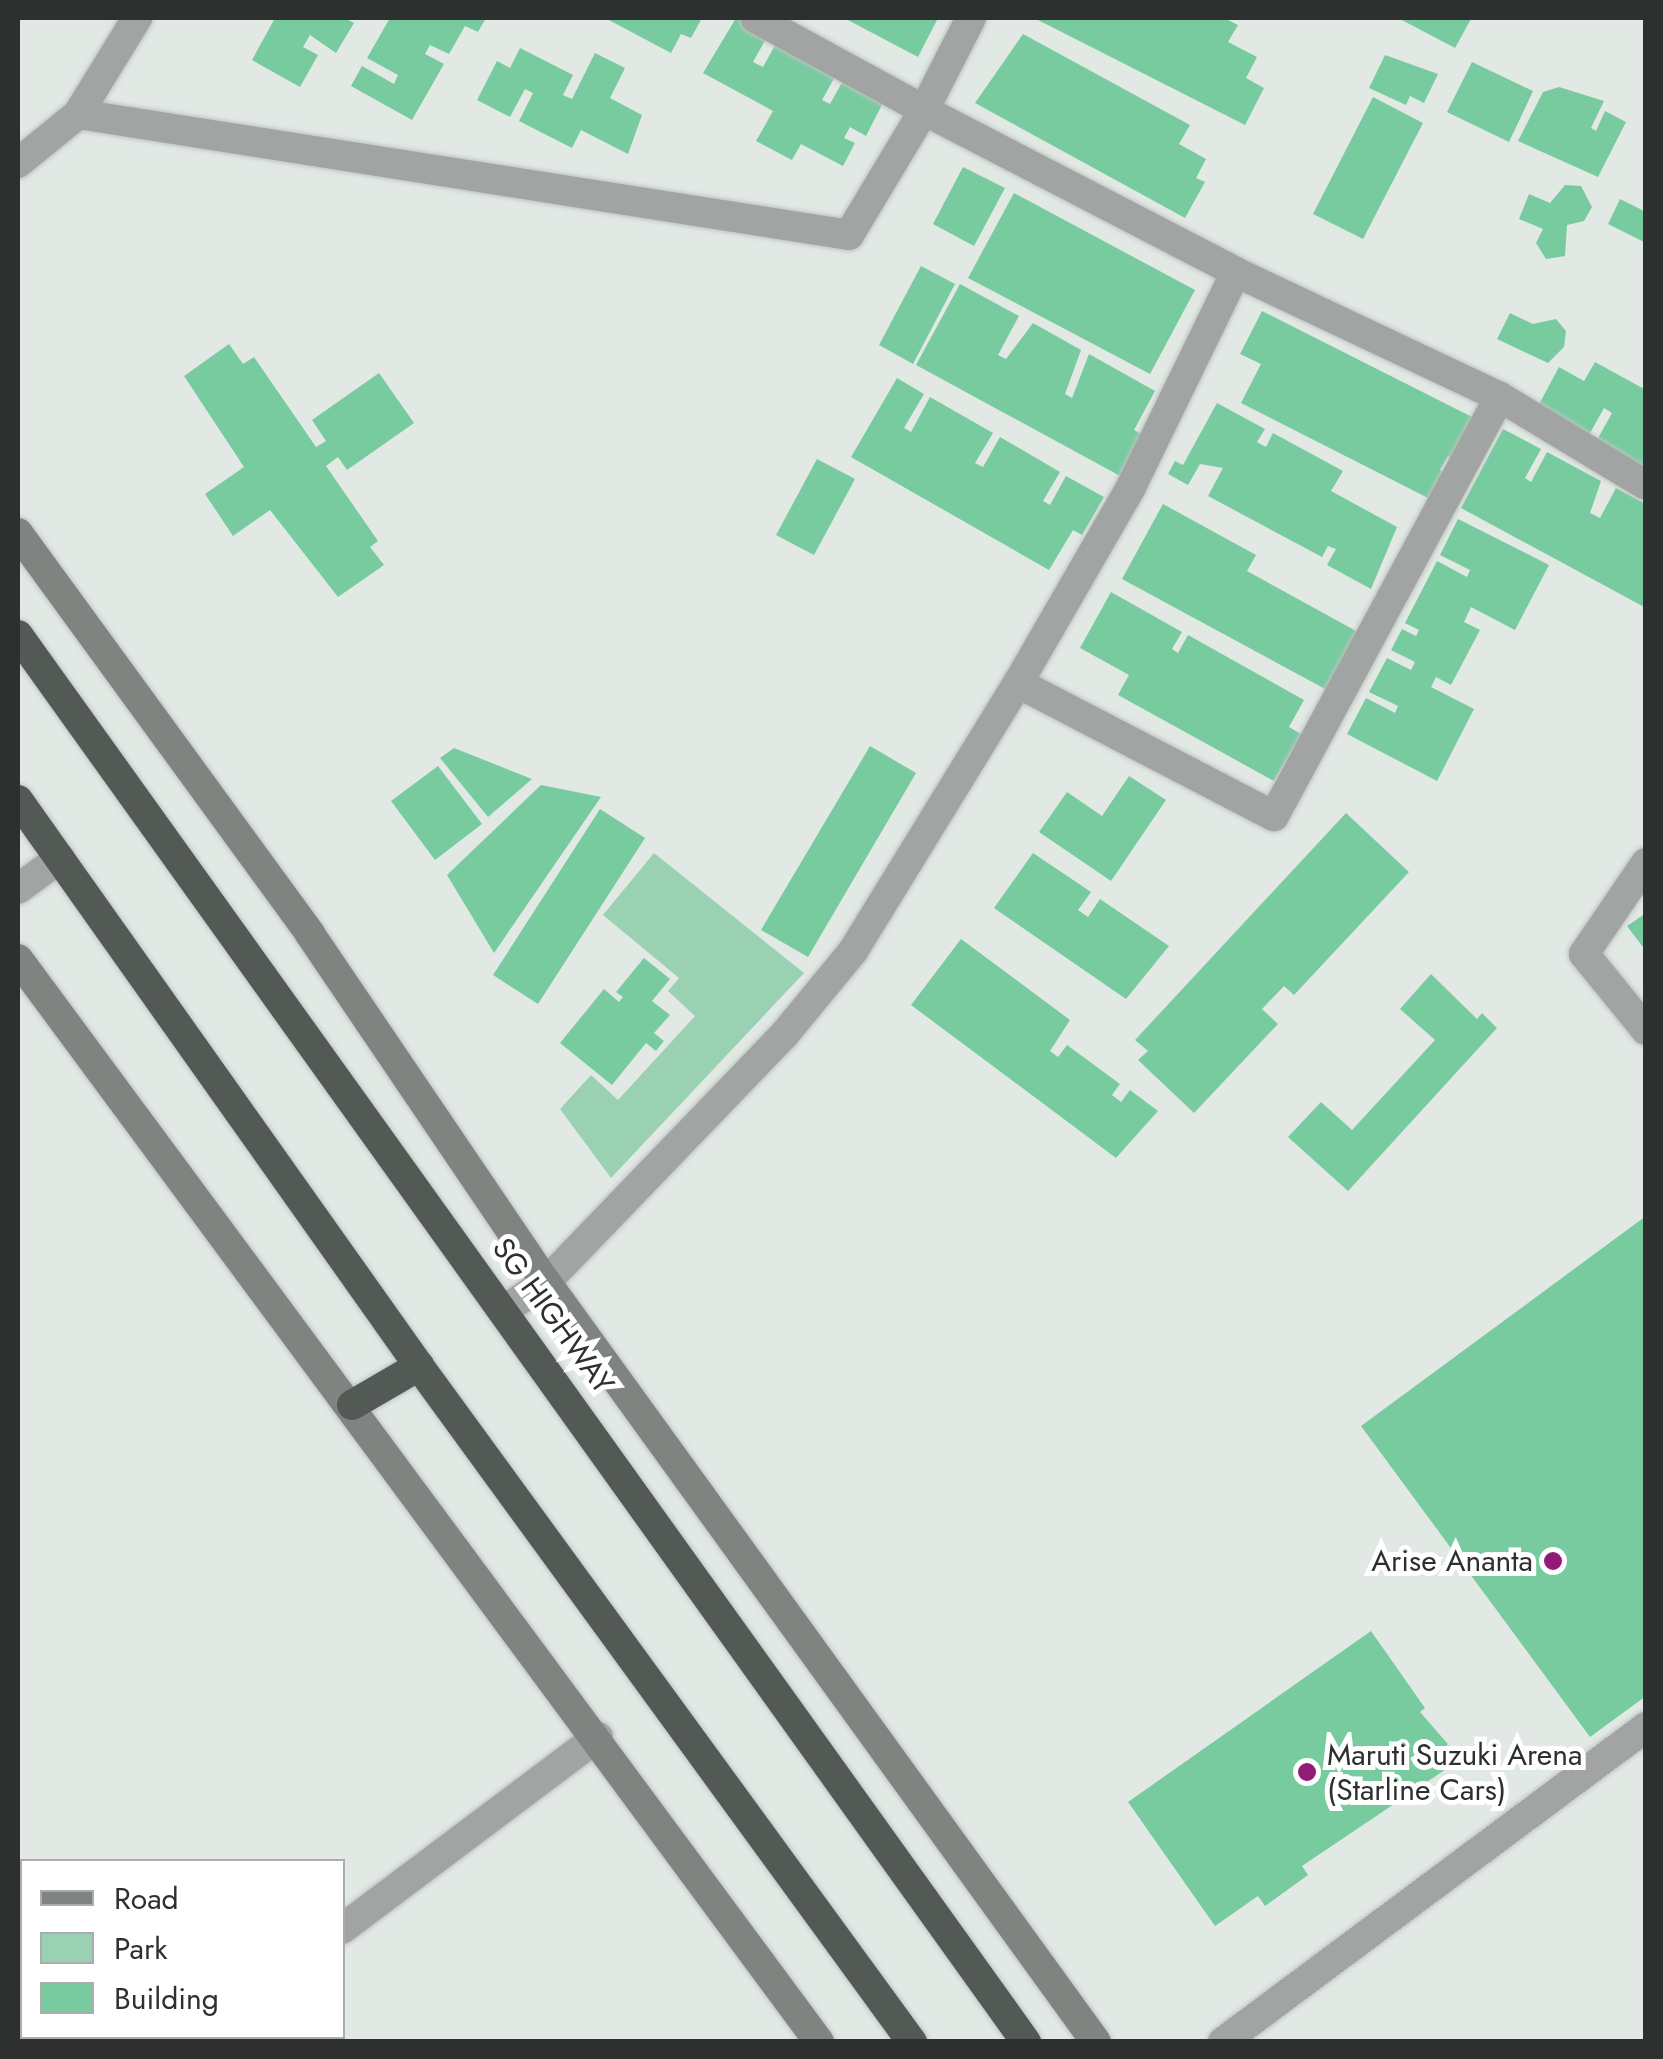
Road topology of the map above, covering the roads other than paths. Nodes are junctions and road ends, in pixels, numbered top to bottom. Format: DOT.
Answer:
graph roads {
  1 [pos="137,18"];
  2 [pos="755,18"];
  3 [pos="972,18"];
  4 [pos="924,110"];
  5 [pos="78,114"];
  6 [pos="18,163"];
  7 [pos="1236,272"];
  8 [pos="1500,397"];
  9 [pos="1646,484"];
  10 [pos="18,532"];
  11 [pos="18,635"];
  12 [pos="1018,683"];
  13 [pos="18,800"];
  14 [pos="60,858"];
  15 [pos="1646,863"];
  16 [pos="18,889"];
  17 [pos="18,959"];
  18 [pos="1646,1030"];
  19 [pos="546,1282"];
  20 [pos="506,1309"];
  21 [pos="419,1366"];
  22 [pos="352,1405"];
  23 [pos="1646,1727"];
  24 [pos="598,1737"];
  25 [pos="345,1927"];
  26 [pos="820,2042"];
  27 [pos="912,2042"];
  28 [pos="1026,2042"];
  29 [pos="1096,2042"];
  30 [pos="1223,2042"];
  1 -- 5 [label="street"];
  2 -- 4 [label="street"];
  3 -- 4 [label="street"];
  4 -- 5 [label="street"];
  4 -- 7 [label="street"];
  5 -- 6 [label="street"];
  7 -- 8 [label="street"];
  7 -- 12 [label="street"];
  8 -- 9 [label="street"];
  8 -- 12 [label="street"];
  10 -- 19 [label="street"];
  11 -- 20 [label="highway, SG HIGHWAY"];
  12 -- 19 [label="street"];
  13 -- 14 [label="highway"];
  14 -- 16 [label="street"];
  14 -- 21 [label="highway"];
  15 -- 18 [label="street"];
  17 -- 22 [label="street"];
  19 -- 20 [label="street"];
  19 -- 29 [label="street"];
  20 -- 28 [label="highway, SG HIGHWAY"];
  21 -- 22 [label="highway"];
  21 -- 27 [label="highway"];
  22 -- 24 [label="street"];
  23 -- 30 [label="street"];
  24 -- 25 [label="street"];
  24 -- 26 [label="street"];
}
